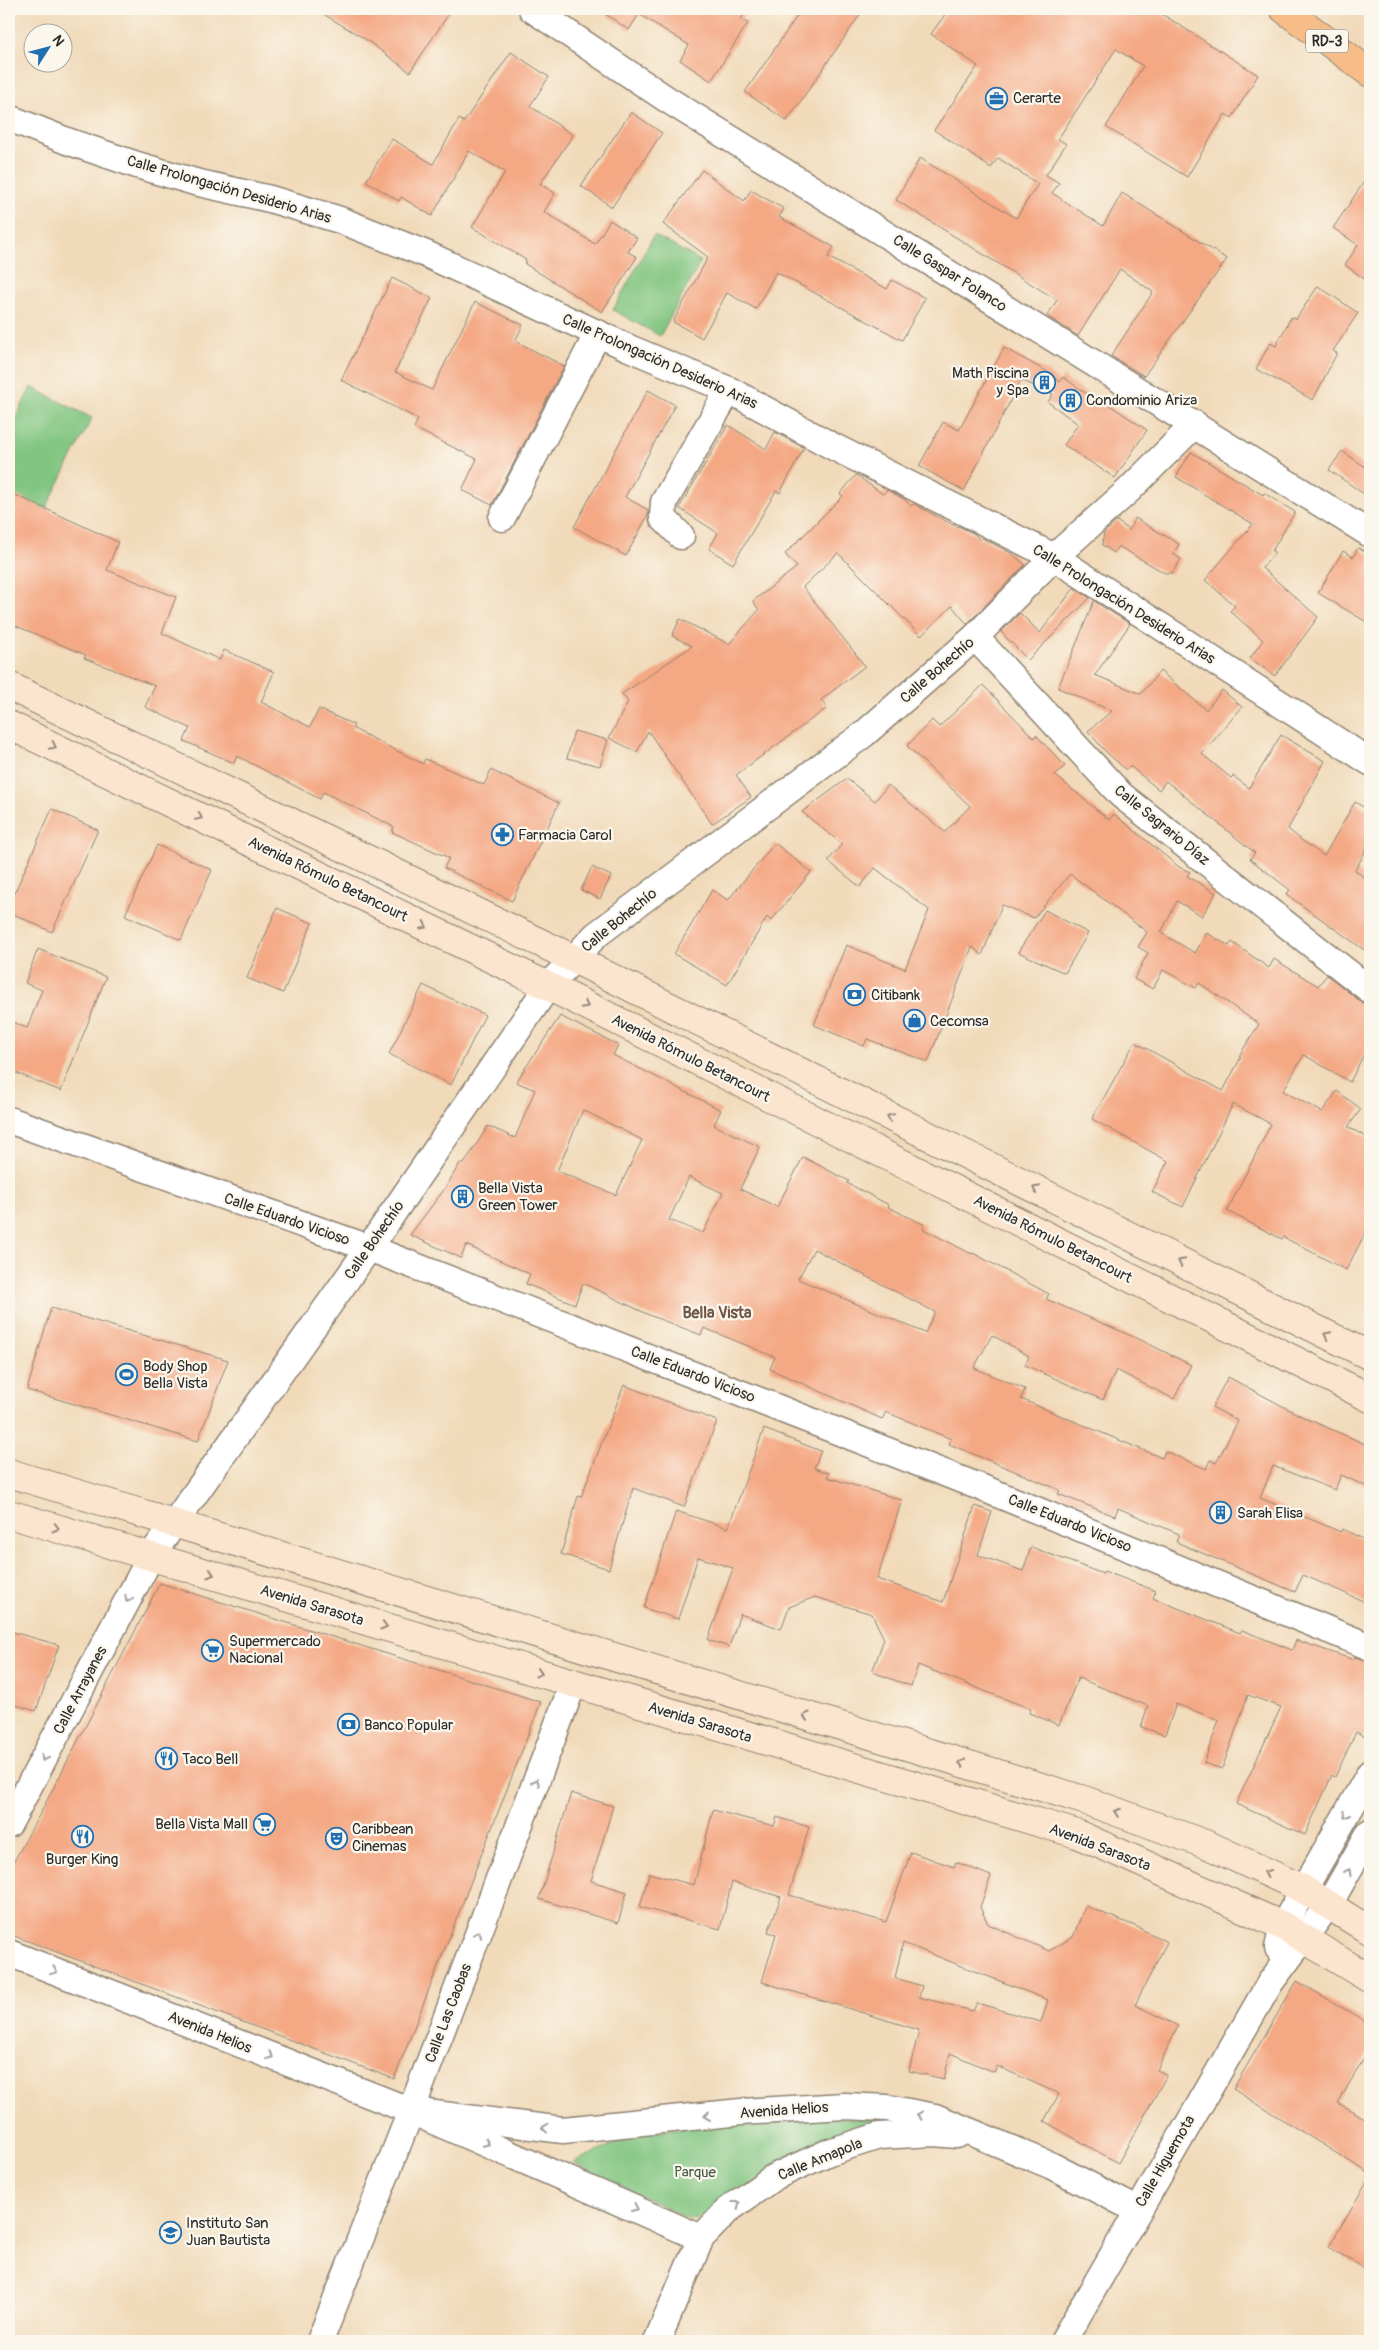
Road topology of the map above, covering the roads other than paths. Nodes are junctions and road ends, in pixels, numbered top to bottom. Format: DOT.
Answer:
graph roads {
  1 [pos="532,9"];
  2 [pos="1284,9"];
  3 [pos="1370,73"];
  4 [pos="9,118"];
  5 [pos="598,333"];
  6 [pos="729,390"];
  7 [pos="1195,424"];
  8 [pos="502,518"];
  9 [pos="1370,534"];
  10 [pos="680,536"];
  11 [pos="1054,556"];
  12 [pos="975,637"];
  13 [pos="9,686"];
  14 [pos="9,724"];
  15 [pos="1370,762"];
  16 [pos="572,958"];
  17 [pos="548,986"];
  18 [pos="1370,990"];
  19 [pos="9,1120"];
  20 [pos="369,1248"];
  21 [pos="1370,1356"];
  22 [pos="1370,1398"];
  23 [pos="9,1473"];
  24 [pos="9,1514"];
  25 [pos="174,1524"];
  26 [pos="151,1556"];
  27 [pos="1370,1647"];
  28 [pos="573,1684"];
  29 [pos="1370,1773"];
  30 [pos="9,1824"];
  31 [pos="1370,1832"];
  32 [pos="1303,1889"];
  33 [pos="1330,1904"];
  34 [pos="1370,1931"];
  35 [pos="1294,1932"];
  36 [pos="9,1953"];
  37 [pos="1370,1979"];
  38 [pos="411,2111"];
  39 [pos="983,2137"];
  40 [pos="1137,2210"];
  41 [pos="701,2238"];
  42 [pos="320,2341"];
  43 [pos="657,2341"];
  44 [pos="1063,2341"];
  1 -- 7 [label="street, Calle Gaspar Polanco"];
  2 -- 3 [label="highway, RD-3"];
  4 -- 5 [label="street, Calle Prolongación Desiderio Arias"];
  5 -- 6 [label="street, Calle Prolongación Desiderio Arias"];
  5 -- 8 [label="street"];
  6 -- 10 [label="street"];
  6 -- 11 [label="street, Calle Prolongación Desiderio Arias"];
  7 -- 9 [label="street, Calle Gaspar Polanco"];
  7 -- 11 [label="street, Calle Bohechío"];
  11 -- 12 [label="street, Calle Bohechío"];
  11 -- 15 [label="street, Calle Prolongación Desiderio Arias"];
  12 -- 16 [label="street, Calle Bohechío"];
  12 -- 18 [label="street, Calle Sagrario Díaz"];
  13 -- 16 [label="main road"];
  14 -- 17 [label="main road, Avenida Rómulo Betancourt, one-way"];
  16 -- 17 [label="street, Calle Bohechío"];
  21 -- 16 [label="main road, one-way"];
  17 -- 20 [label="street, Calle Bohechío"];
  17 -- 22 [label="main road, Avenida Rómulo Betancourt, one-way"];
  19 -- 20 [label="street, Calle Eduardo Vicioso"];
  20 -- 25 [label="street, Calle Bohechío"];
  20 -- 27 [label="street, Calle Eduardo Vicioso"];
  23 -- 25 [label="main road"];
  24 -- 26 [label="main road, Avenida Sarasota, one-way"];
  25 -- 26 [label="street, Calle Bohechío"];
  32 -- 25 [label="main road, one-way"];
  26 -- 28 [label="main road, Avenida Sarasota, one-way"];
  26 -- 30 [label="street, Calle Arrayanes, one-way"];
  28 -- 35 [label="main road, Avenida Sarasota"];
  38 -- 28 [label="street, Calle Las Caobas, one-way"];
  29 -- 32 [label="street, Calle Higuemota, one-way"];
  33 -- 31 [label="street, Calle Higuemota, one-way"];
  32 -- 33 [label="main road"];
  32 -- 35 [label="street, Calle Higuemota"];
  33 -- 34 [label="main road"];
  33 -- 35 [label="street, Calle Higuemota"];
  35 -- 37 [label="main road, Avenida Sarasota"];
  35 -- 40 [label="street, Calle Higuemota"];
  36 -- 38 [label="street, Avenida Helios, one-way"];
  39 -- 38 [label="street, Avenida Helios, one-way"];
  38 -- 41 [label="street, Avenida Helios, one-way"];
  38 -- 42 [label="street, Calle Las Caobas"];
  39 -- 40 [label="street, Avenida Helios"];
  41 -- 39 [label="street, Calle Amapola, one-way"];
  40 -- 44 [label="street, Calle Higuemota"];
  41 -- 43 [label="street, Calle Amapola"];
}
